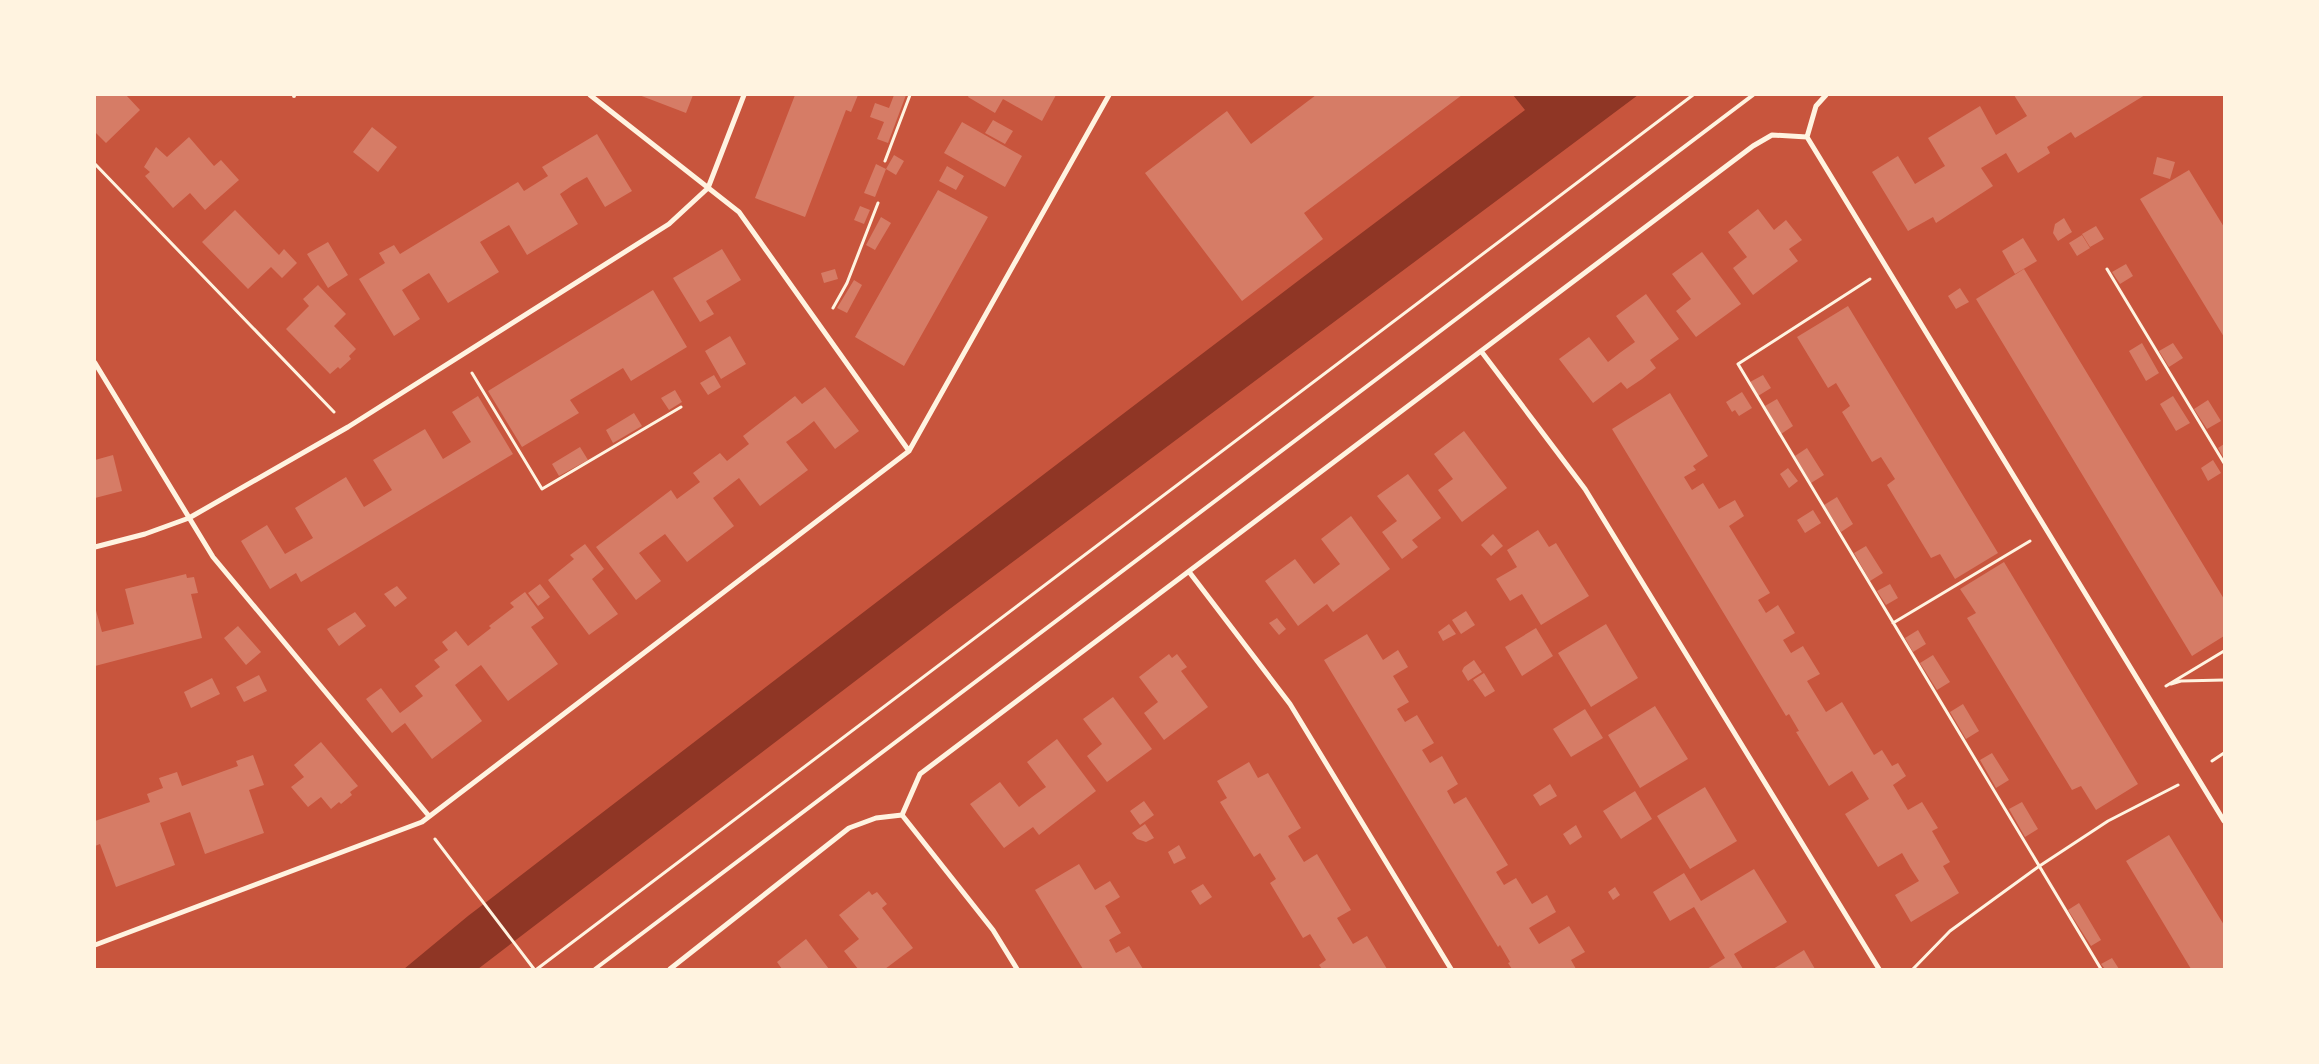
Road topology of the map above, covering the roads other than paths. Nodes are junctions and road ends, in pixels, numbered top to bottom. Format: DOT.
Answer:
graph roads {
  1 [pos="590,95"];
  2 [pos="744,95"];
  3 [pos="1110,95"];
  4 [pos="1753,95"];
  5 [pos="1826,95"];
  6 [pos="1807,137"];
  7 [pos="708,188"];
  8 [pos="1481,351"];
  9 [pos="95,363"];
  10 [pos="909,451"];
  11 [pos="189,518"];
  12 [pos="95,547"];
  13 [pos="1190,572"];
  14 [pos="902,815"];
  15 [pos="429,816"];
  16 [pos="2224,821"];
  17 [pos="95,945"];
  18 [pos="595,969"];
  19 [pos="670,969"];
  20 [pos="1017,969"];
  21 [pos="1451,969"];
  22 [pos="1879,969"];
  1 -- 7 [label="street"];
  2 -- 7 [label="street"];
  3 -- 10 [label="street"];
  4 -- 18 [label="lane"];
  5 -- 6 [label="street"];
  6 -- 8 [label="street"];
  6 -- 16 [label="street"];
  7 -- 10 [label="street"];
  7 -- 11 [label="street"];
  8 -- 13 [label="street"];
  8 -- 22 [label="street"];
  9 -- 11 [label="street"];
  10 -- 15 [label="street"];
  11 -- 12 [label="street"];
  11 -- 15 [label="street"];
  13 -- 14 [label="street"];
  13 -- 21 [label="street"];
  14 -- 19 [label="street"];
  14 -- 20 [label="street"];
  15 -- 17 [label="street"];
}
